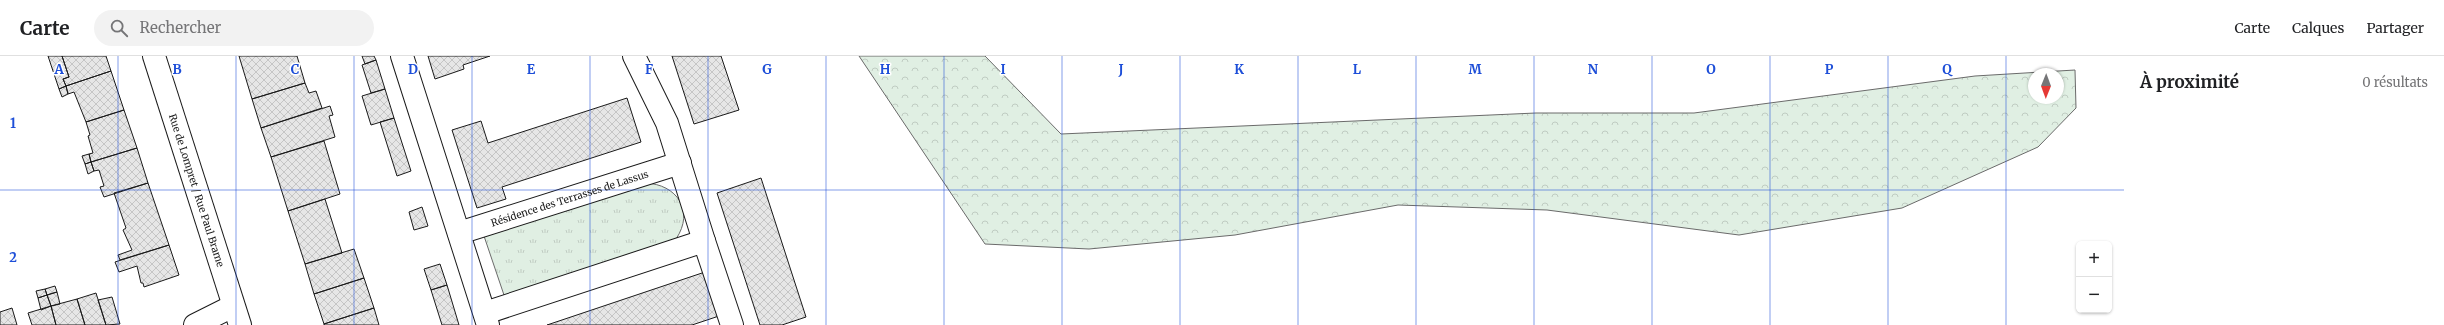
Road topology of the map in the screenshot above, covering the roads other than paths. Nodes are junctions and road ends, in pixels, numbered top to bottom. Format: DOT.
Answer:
graph roads {
  1 [pos="154,56"];
  2 [pos="402,56"];
  3 [pos="634,56"];
  4 [pos="680,163"];
  5 [pos="459,232"];
  6 [pos="704,241"];
  7 [pos="237,315"];
  8 [pos="487,319"];
  9 [pos="195,325"];
  10 [pos="732,325"];
  1 -- 7 [label="street, Rue de Lompret / Rue Paul Brame"];
  2 -- 5 [label="street"];
  3 -- 4 [label="street"];
  4 -- 5 [label="street, Résidence des Terrasses de Lassus"];
  4 -- 6 [label="street"];
  5 -- 8 [label="street"];
  6 -- 8 [label="street"];
  6 -- 10 [label="street"];
  7 -- 9 [label="street"];
}
